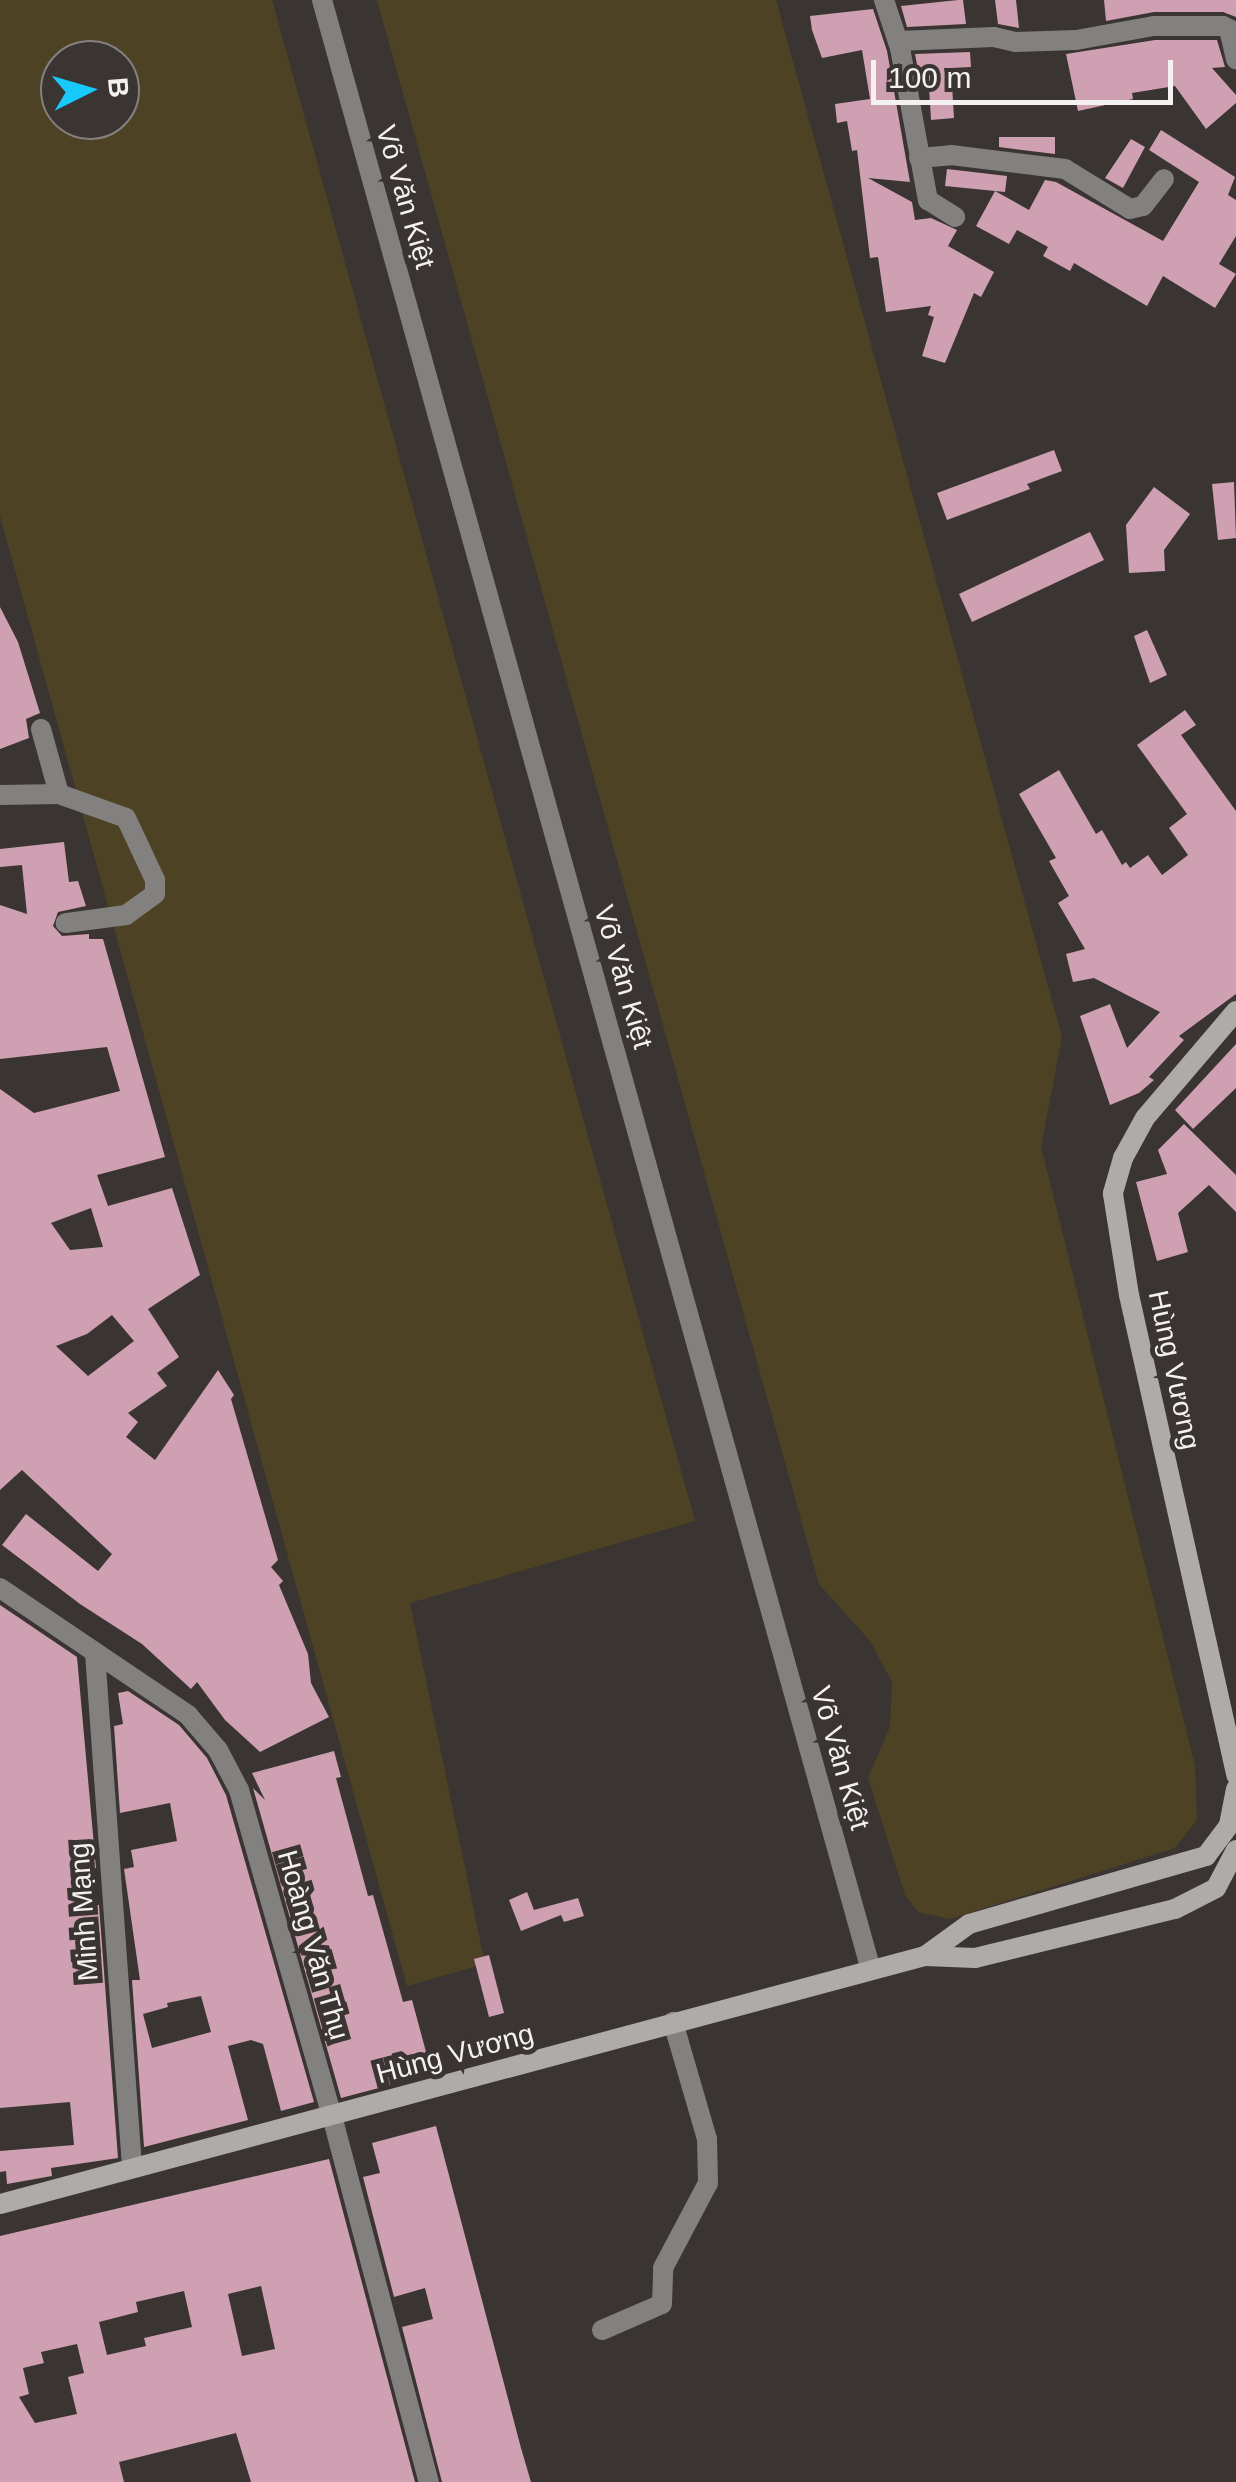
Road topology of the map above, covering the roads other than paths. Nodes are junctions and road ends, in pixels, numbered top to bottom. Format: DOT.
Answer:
graph roads {
  1 [pos="322,0"];
  2 [pos="884,0"];
  3 [pos="898,41"];
  4 [pos="1236,59"];
  5 [pos="919,158"];
  6 [pos="1164,179"];
  7 [pos="954,216"];
  8 [pos="41,730"];
  9 [pos="59,794"];
  10 [pos="0,795"];
  11 [pos="66,923"];
  12 [pos="1236,1011"];
  13 [pos="0,1588"];
  14 [pos="94,1653"];
  15 [pos="1236,1774"];
  16 [pos="1236,1789"];
  17 [pos="1236,1850"];
  18 [pos="925,1956"];
  19 [pos="871,1970"];
  20 [pos="673,2022"];
  21 [pos="332,2116"];
  22 [pos="132,2167"];
  23 [pos="0,2204"];
  24 [pos="602,2330"];
  25 [pos="429,2482"];
  1 -- 19 [label="street, Võ Văn Kiệt"];
  2 -- 3 [label="street"];
  3 -- 4 [label="street"];
  3 -- 5 [label="street"];
  5 -- 6 [label="street"];
  5 -- 7 [label="street"];
  8 -- 9 [label="street"];
  9 -- 10 [label="street"];
  9 -- 11 [label="street"];
  12 -- 15 [label="main road, Hùng Vương"];
  13 -- 14 [label="street, Hoàng Văn Thụ"];
  14 -- 21 [label="street, Hoàng Văn Thụ"];
  14 -- 22 [label="street, Minh Mạng"];
  16 -- 18 [label="main road, Hùng Vương"];
  17 -- 18 [label="main road, Hùng Vương"];
  18 -- 19 [label="main road, Hùng Vương"];
  19 -- 20 [label="main road, Hùng Vương"];
  20 -- 21 [label="main road, Hùng Vương"];
  20 -- 24 [label="street"];
  21 -- 22 [label="main road, Hùng Vương"];
  21 -- 25 [label="street, Hoàng Văn Thụ"];
  22 -- 23 [label="main road, Hùng Vương"];
}
